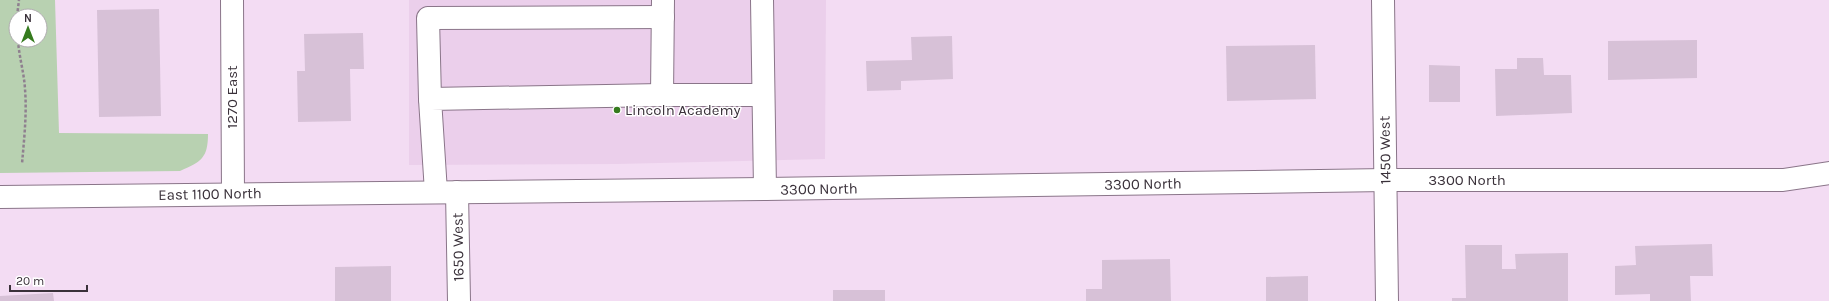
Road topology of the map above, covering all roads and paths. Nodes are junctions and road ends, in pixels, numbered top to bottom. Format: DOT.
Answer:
graph roads {
  1 [pos="232,0"];
  2 [pos="762,0"];
  3 [pos="1383,0"];
  4 [pos="663,8"];
  5 [pos="428,9"];
  6 [pos="19,48"];
  7 [pos="662,95"];
  8 [pos="764,95"];
  9 [pos="430,99"];
  10 [pos="22,164"];
  11 [pos="1829,173"];
  12 [pos="1386,180"];
  13 [pos="765,190"];
  14 [pos="437,192"];
  15 [pos="232,194"];
  16 [pos="0,197"];
  17 [pos="459,301"];
  18 [pos="1387,301"];
  1 -- 15 [label="street, 1270 East"];
  2 -- 8 [label="street"];
  3 -- 12 [label="street, 1450 West"];
  4 -- 5 [label="street"];
  4 -- 7 [label="street"];
  5 -- 9 [label="street, 1650 West"];
  6 -- 10 [label="path"];
  7 -- 8 [label="street"];
  7 -- 9 [label="street"];
  8 -- 13 [label="street"];
  9 -- 14 [label="street, 1650 West"];
  11 -- 12 [label="street, 3300 North"];
  12 -- 13 [label="street, 3300 North"];
  12 -- 18 [label="street, 1450 West"];
  13 -- 14 [label="street, 3300 North"];
  14 -- 15 [label="street, East 1100 North"];
  14 -- 17 [label="street, 1650 West"];
  15 -- 16 [label="street, East 1100 North"];
}
